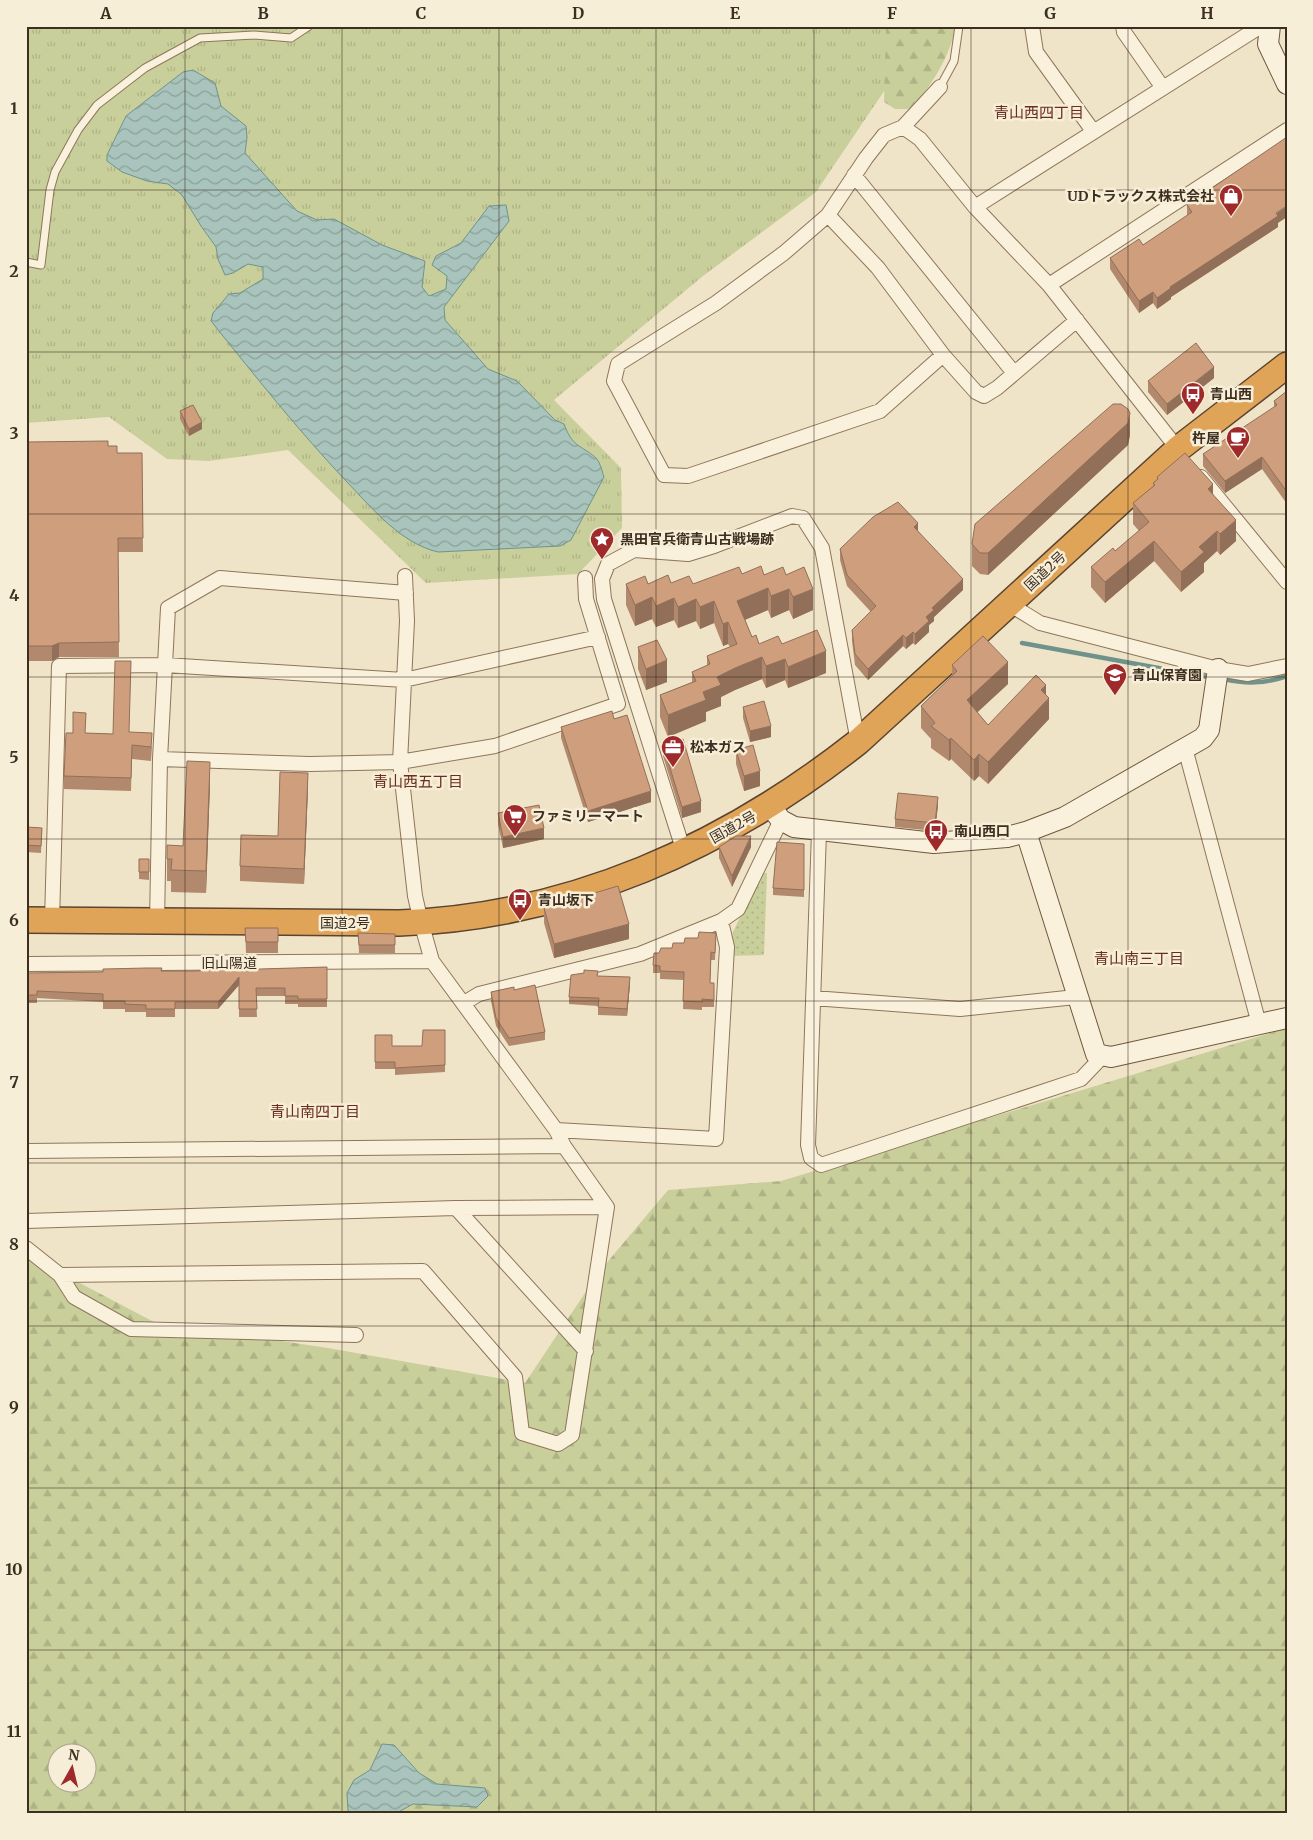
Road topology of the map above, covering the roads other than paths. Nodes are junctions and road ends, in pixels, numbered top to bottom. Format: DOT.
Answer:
graph roads {
  1 [pos="309,26"];
  2 [pos="959,26"];
  3 [pos="1032,26"];
  4 [pos="1123,26"];
  5 [pos="1265,27"];
  6 [pos="1284,74"];
  7 [pos="940,87"];
  8 [pos="1163,88"];
  9 [pos="903,127"];
  10 [pos="1287,130"];
  11 [pos="1093,131"];
  12 [pos="854,175"];
  13 [pos="975,207"];
  14 [pos="828,216"];
  15 [pos="26,262"];
  16 [pos="1049,285"];
  17 [pos="1077,320"];
  18 [pos="943,355"];
  19 [pos="1287,365"];
  20 [pos="1014,373"];
  21 [pos="1178,449"];
  22 [pos="405,576"];
  23 [pos="585,578"];
  24 [pos="1287,582"];
  25 [pos="406,593"];
  26 [pos="1009,604"];
  27 [pos="598,637"];
  28 [pos="165,665"];
  29 [pos="1287,666"];
  30 [pos="1218,669"];
  31 [pos="404,680"];
  32 [pos="858,742"];
  33 [pos="1185,748"];
  34 [pos="160,759"];
  35 [pos="400,762"];
  36 [pos="775,813"];
  37 [pos="819,832"];
  38 [pos="1026,832"];
  39 [pos="684,852"];
  40 [pos="26,920"];
  41 [pos="52,921"];
  42 [pos="721,921"];
  43 [pos="421,922"];
  44 [pos="157,923"];
  45 [pos="432,961"];
  46 [pos="26,964"];
  47 [pos="1076,997"];
  48 [pos="813,998"];
  49 [pos="464,1003"];
  50 [pos="1287,1018"];
  51 [pos="1258,1024"];
  52 [pos="1102,1056"];
  53 [pos="556,1130"];
  54 [pos="564,1146"];
  55 [pos="26,1152"];
  56 [pos="607,1207"];
  57 [pos="456,1208"];
  58 [pos="26,1221"];
  59 [pos="26,1248"];
  60 [pos="60,1275"];
  61 [pos="356,1335"];
  62 [pos="586,1351"];
  1 -- 15 [label="lane"];
  2 -- 7 [label="lane"];
  3 -- 11 [label="street"];
  4 -- 8 [label="street"];
  5 -- 6 [label="street"];
  5 -- 8 [label="street"];
  7 -- 9 [label="street"];
  8 -- 11 [label="street"];
  9 -- 12 [label="street"];
  9 -- 13 [label="street"];
  10 -- 16 [label="street"];
  11 -- 13 [label="street"];
  12 -- 14 [label="street"];
  12 -- 20 [label="street"];
  13 -- 16 [label="street"];
  14 -- 18 [label="street"];
  14 -- 18 [label="street"];
  16 -- 17 [label="street"];
  17 -- 20 [label="street"];
  17 -- 21 [label="street"];
  18 -- 20 [label="street"];
  19 -- 21 [label="highway, 国道2号"];
  21 -- 24 [label="street"];
  21 -- 26 [label="highway, 国道2号"];
  22 -- 25 [label="street"];
  23 -- 27 [label="street"];
  25 -- 28 [label="street"];
  25 -- 31 [label="street"];
  26 -- 30 [label="street"];
  26 -- 32 [label="highway, 国道2号"];
  27 -- 31 [label="street"];
  27 -- 35 [label="street"];
  28 -- 31 [label="street"];
  28 -- 34 [label="street"];
  28 -- 41 [label="street"];
  29 -- 30 [label="street"];
  30 -- 33 [label="street"];
  31 -- 35 [label="street"];
  32 -- 36 [label="highway, 国道2号"];
  32 -- 39 [label="street"];
  33 -- 38 [label="street"];
  33 -- 51 [label="street"];
  34 -- 35 [label="street"];
  34 -- 44 [label="street"];
  35 -- 43 [label="street"];
  36 -- 37 [label="street"];
  36 -- 39 [label="highway, 国道2号"];
  36 -- 42 [label="street"];
  37 -- 38 [label="street"];
  37 -- 48 [label="street"];
  38 -- 47 [label="street"];
  39 -- 43 [label="highway, 国道2号"];
  40 -- 41 [label="highway, 国道2号"];
  41 -- 44 [label="highway, 国道2号"];
  42 -- 49 [label="street"];
  42 -- 53 [label="street"];
  43 -- 44 [label="highway, 国道2号"];
  43 -- 45 [label="street"];
  45 -- 46 [label="street, 旧山陽道"];
  45 -- 49 [label="street"];
  47 -- 48 [label="street"];
  47 -- 52 [label="street"];
  48 -- 52 [label="street"];
  49 -- 53 [label="street"];
  50 -- 51 [label="street"];
  51 -- 52 [label="street"];
  53 -- 54 [label="street"];
  54 -- 55 [label="street"];
  54 -- 56 [label="street"];
  56 -- 57 [label="street"];
  56 -- 62 [label="street"];
  57 -- 58 [label="street"];
  57 -- 62 [label="street"];
  59 -- 60 [label="street"];
  60 -- 61 [label="street"];
  60 -- 62 [label="street"];
}
